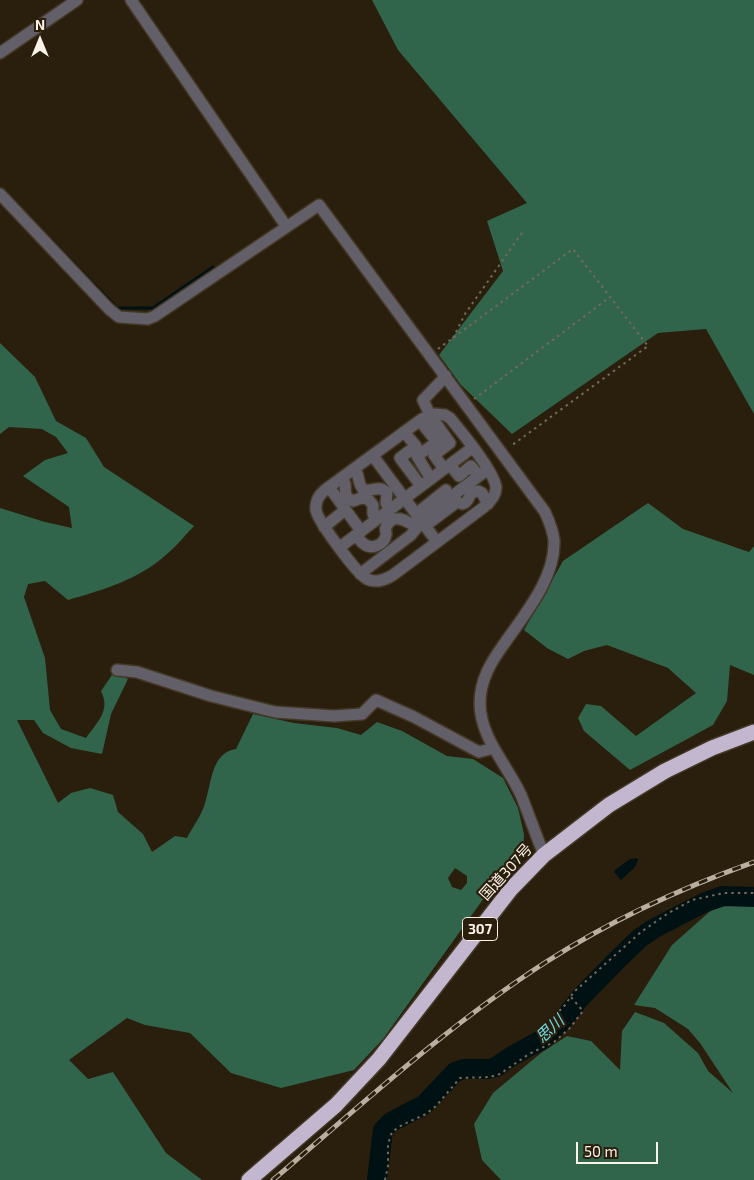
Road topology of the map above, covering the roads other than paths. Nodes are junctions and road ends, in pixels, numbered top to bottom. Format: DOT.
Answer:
graph roads {
  1 [pos="77,0"];
  2 [pos="131,0"];
  3 [pos="0,53"];
  4 [pos="0,194"];
  5 [pos="286,226"];
  6 [pos="446,376"];
  7 [pos="425,418"];
  8 [pos="404,432"];
  9 [pos="472,448"];
  10 [pos="373,456"];
  11 [pos="447,467"];
  12 [pos="355,469"];
  13 [pos="483,472"];
  14 [pos="342,478"];
  15 [pos="431,479"];
  16 [pos="330,487"];
  17 [pos="428,493"];
  18 [pos="404,499"];
  19 [pos="488,504"];
  20 [pos="449,505"];
  21 [pos="345,510"];
  22 [pos="390,510"];
  23 [pos="376,520"];
  24 [pos="420,522"];
  25 [pos="324,527"];
  26 [pos="358,533"];
  27 [pos="437,542"];
  28 [pos="340,547"];
  29 [pos="360,574"];
  30 [pos="117,670"];
  31 [pos="754,732"];
  32 [pos="494,748"];
  33 [pos="544,855"];
  34 [pos="249,1180"];
  1 -- 3 [label="street"];
  2 -- 5 [label="street"];
  4 -- 5 [label="street"];
  5 -- 6 [label="street"];
  6 -- 7 [label="street"];
  6 -- 32 [label="street"];
  7 -- 8 [label="street"];
  7 -- 9 [label="street"];
  7 -- 11 [label="street"];
  7 -- 15 [label="street"];
  8 -- 10 [label="street"];
  8 -- 17 [label="street"];
  9 -- 11 [label="street"];
  9 -- 13 [label="street"];
  10 -- 12 [label="street"];
  10 -- 18 [label="street"];
  11 -- 13 [label="street"];
  11 -- 15 [label="street"];
  12 -- 14 [label="street"];
  12 -- 22 [label="street"];
  13 -- 19 [label="street"];
  13 -- 20 [label="street"];
  14 -- 16 [label="street"];
  14 -- 23 [label="street"];
  15 -- 17 [label="street"];
  16 -- 21 [label="street"];
  16 -- 25 [label="street"];
  17 -- 18 [label="street"];
  17 -- 20 [label="street"];
  17 -- 24 [label="street"];
  18 -- 22 [label="street"];
  18 -- 24 [label="street"];
  19 -- 20 [label="street"];
  19 -- 27 [label="street"];
  20 -- 24 [label="street"];
  20 -- 24 [label="street"];
  21 -- 25 [label="street"];
  21 -- 26 [label="street"];
  22 -- 23 [label="street"];
  23 -- 26 [label="street"];
  24 -- 26 [label="street"];
  24 -- 27 [label="street"];
  24 -- 29 [label="street"];
  25 -- 28 [label="street"];
  26 -- 28 [label="street"];
  27 -- 29 [label="street"];
  28 -- 29 [label="street"];
  30 -- 32 [label="street"];
  31 -- 33 [label="highway, 国道307号 / 307"];
  32 -- 33 [label="street"];
  33 -- 34 [label="highway, 国道307号 / 307"];
}
